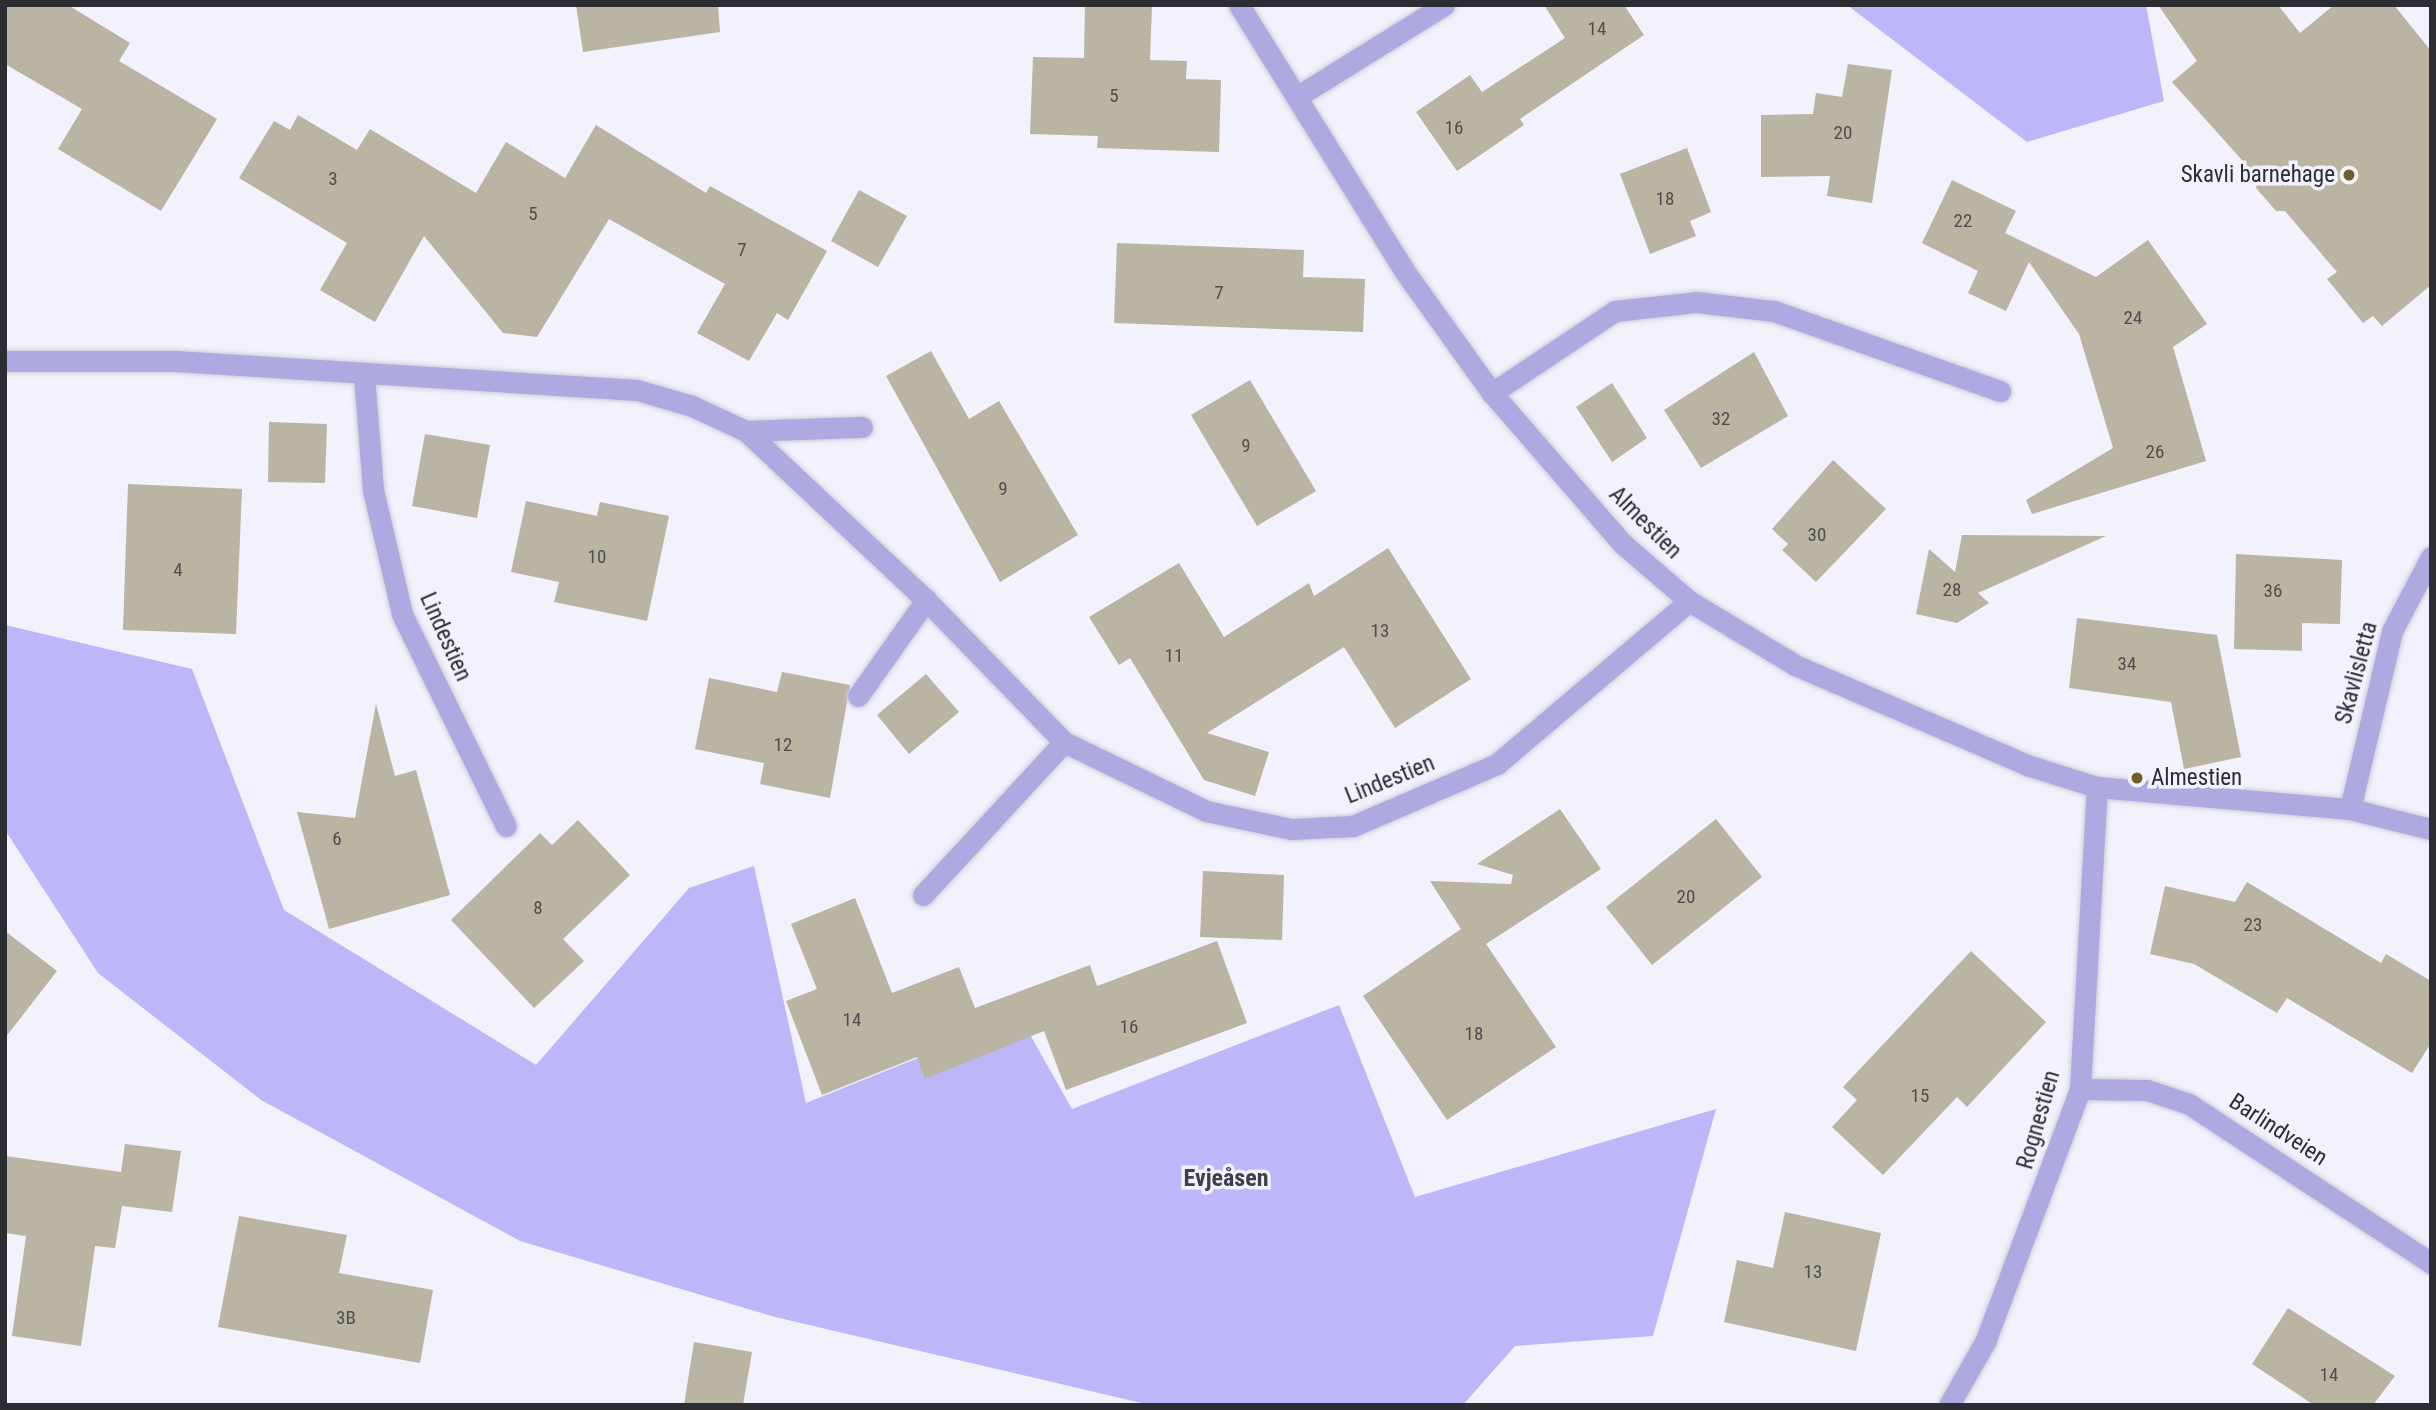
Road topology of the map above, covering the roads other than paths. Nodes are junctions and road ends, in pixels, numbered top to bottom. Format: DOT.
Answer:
graph roads {
  1 [pos="1239,5"];
  2 [pos="1444,5"];
  3 [pos="1298,96"];
  4 [pos="5,361"];
  5 [pos="364,375"];
  6 [pos="2000,391"];
  7 [pos="1492,393"];
  8 [pos="862,427"];
  9 [pos="746,431"];
  10 [pos="2431,557"];
  11 [pos="926,600"];
  12 [pos="1689,601"];
  13 [pos="858,696"];
  14 [pos="1064,742"];
  15 [pos="2097,786"];
  16 [pos="2350,809"];
  17 [pos="506,826"];
  18 [pos="2431,829"];
  19 [pos="923,895"];
  20 [pos="2080,1090"];
  21 [pos="2431,1263"];
  22 [pos="1949,1405"];
  1 -- 3 [label="street, Almestien"];
  2 -- 3 [label="street"];
  3 -- 7 [label="street, Almestien"];
  4 -- 5 [label="street, Lindestien"];
  5 -- 9 [label="street, Lindestien"];
  5 -- 17 [label="street, Lindestien"];
  6 -- 7 [label="street"];
  7 -- 12 [label="street, Almestien"];
  8 -- 9 [label="street, Lindestien"];
  9 -- 11 [label="street, Lindestien"];
  10 -- 16 [label="street, Skavlisletta"];
  11 -- 13 [label="street"];
  11 -- 14 [label="street, Lindestien"];
  12 -- 14 [label="street, Lindestien"];
  12 -- 15 [label="street, Almestien"];
  14 -- 19 [label="street"];
  15 -- 16 [label="street, Almestien"];
  15 -- 20 [label="street, Rognestien"];
  16 -- 18 [label="street, Almestien"];
  20 -- 21 [label="street, Barlindveien"];
  20 -- 22 [label="street, Rognestien"];
}
